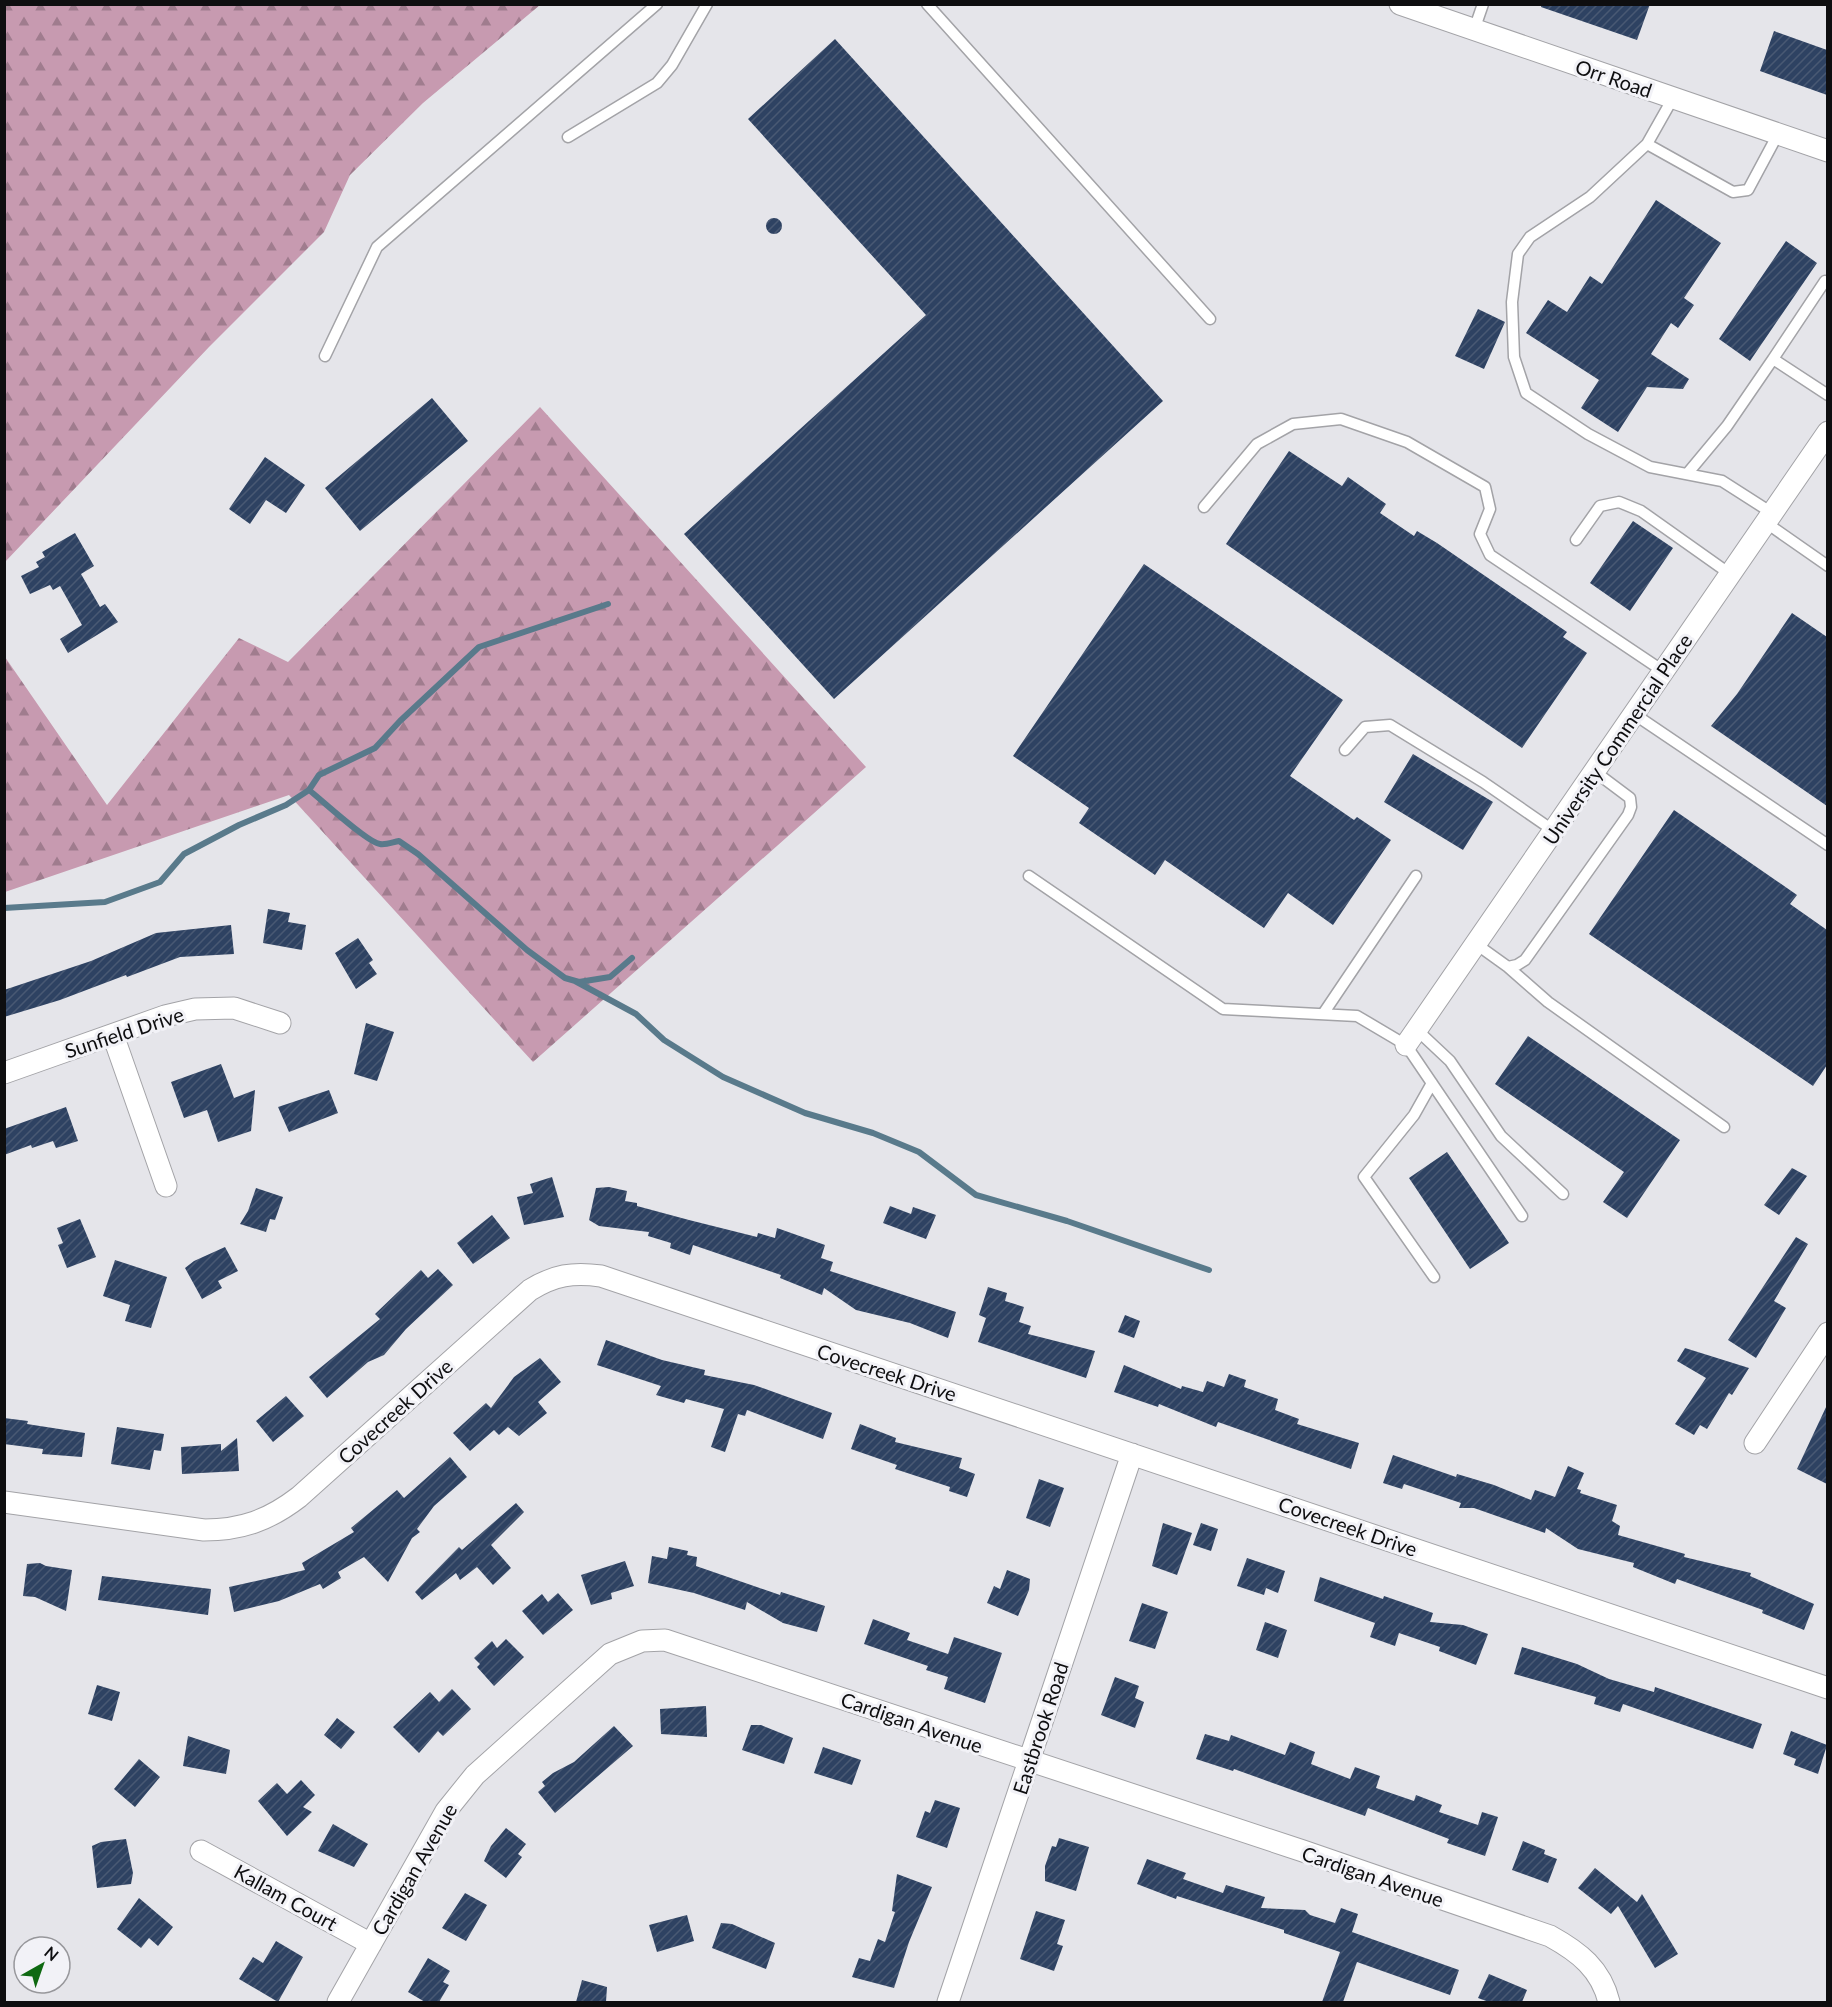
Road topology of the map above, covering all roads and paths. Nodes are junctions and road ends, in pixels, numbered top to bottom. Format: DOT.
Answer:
graph roads {
  1 [pos="657,4"];
  2 [pos="707,4"];
  3 [pos="927,4"];
  4 [pos="1400,4"];
  5 [pos="1483,4"];
  6 [pos="1474,30"];
  7 [pos="1673,98"];
  8 [pos="1778,134"];
  9 [pos="568,137"];
  10 [pos="1647,144"];
  11 [pos="1827,151"];
  12 [pos="1825,281"];
  13 [pos="1210,319"];
  14 [pos="325,356"];
  15 [pos="1773,359"];
  16 [pos="1827,395"];
  17 [pos="1827,432"];
  18 [pos="1687,474"];
  19 [pos="1204,507"];
  20 [pos="1769,517"];
  21 [pos="1576,540"];
  22 [pos="1827,566"];
  23 [pos="1730,574"];
  24 [pos="1663,671"];
  25 [pos="1634,714"];
  26 [pos="1345,750"];
  27 [pos="1594,771"];
  28 [pos="1554,831"];
  29 [pos="1827,845"];
  30 [pos="1029,876"];
  31 [pos="1416,876"];
  32 [pos="1476,944"];
  33 [pos="1508,967"];
  34 [pos="1323,1014"];
  35 [pos="280,1023"];
  36 [pos="113,1035"];
  37 [pos="1412,1038"];
  38 [pos="4,1073"];
  39 [pos="1432,1083"];
  40 [pos="1724,1127"];
  41 [pos="166,1186"];
  42 [pos="1563,1194"];
  43 [pos="1522,1216"];
  44 [pos="1434,1277"];
  45 [pos="1827,1333"];
  46 [pos="1755,1443"];
  47 [pos="1132,1454"];
  48 [pos="4,1502"];
  49 [pos="1827,1688"];
  50 [pos="1028,1761"];
  51 [pos="201,1851"];
  52 [pos="371,1944"];
  53 [pos="338,2002"];
  54 [pos="948,2002"];
  55 [pos="1609,2002"];
  1 -- 14 [label="lane"];
  2 -- 9 [label="lane"];
  3 -- 13 [label="lane"];
  4 -- 6 [label="street, Orr Road"];
  5 -- 6 [label="lane"];
  6 -- 7 [label="street, Orr Road"];
  7 -- 8 [label="street, Orr Road"];
  7 -- 10 [label="lane"];
  8 -- 10 [label="lane"];
  8 -- 11 [label="street, Orr Road"];
  10 -- 18 [label="lane"];
  12 -- 15 [label="lane"];
  15 -- 16 [label="lane"];
  15 -- 18 [label="lane"];
  17 -- 20 [label="street, University Commercial Place"];
  18 -- 20 [label="lane"];
  19 -- 24 [label="lane"];
  20 -- 22 [label="lane"];
  20 -- 23 [label="street, University Commercial Place"];
  21 -- 23 [label="lane"];
  23 -- 24 [label="street, University Commercial Place"];
  24 -- 25 [label="street, University Commercial Place"];
  25 -- 27 [label="street, University Commercial Place"];
  25 -- 29 [label="lane"];
  26 -- 28 [label="lane"];
  27 -- 28 [label="street, University Commercial Place"];
  27 -- 33 [label="lane"];
  28 -- 32 [label="street, University Commercial Place"];
  30 -- 34 [label="lane"];
  31 -- 34 [label="lane"];
  32 -- 33 [label="lane"];
  32 -- 37 [label="street, University Commercial Place"];
  33 -- 40 [label="lane"];
  34 -- 37 [label="lane"];
  35 -- 36 [label="street, Sunfield Drive"];
  36 -- 38 [label="street, Sunfield Drive"];
  36 -- 41 [label="street"];
  37 -- 39 [label="lane"];
  37 -- 42 [label="lane"];
  39 -- 43 [label="lane"];
  39 -- 44 [label="lane"];
  45 -- 46 [label="street"];
  47 -- 48 [label="street, Covecreek Drive"];
  47 -- 49 [label="street, Covecreek Drive"];
  47 -- 50 [label="street, Eastbrook Road"];
  50 -- 52 [label="street, Cardigan Avenue"];
  50 -- 54 [label="street, Eastbrook Road"];
  50 -- 55 [label="street, Cardigan Avenue"];
  51 -- 52 [label="street, Kallam Court"];
  52 -- 53 [label="street, Cardigan Avenue"];
}
